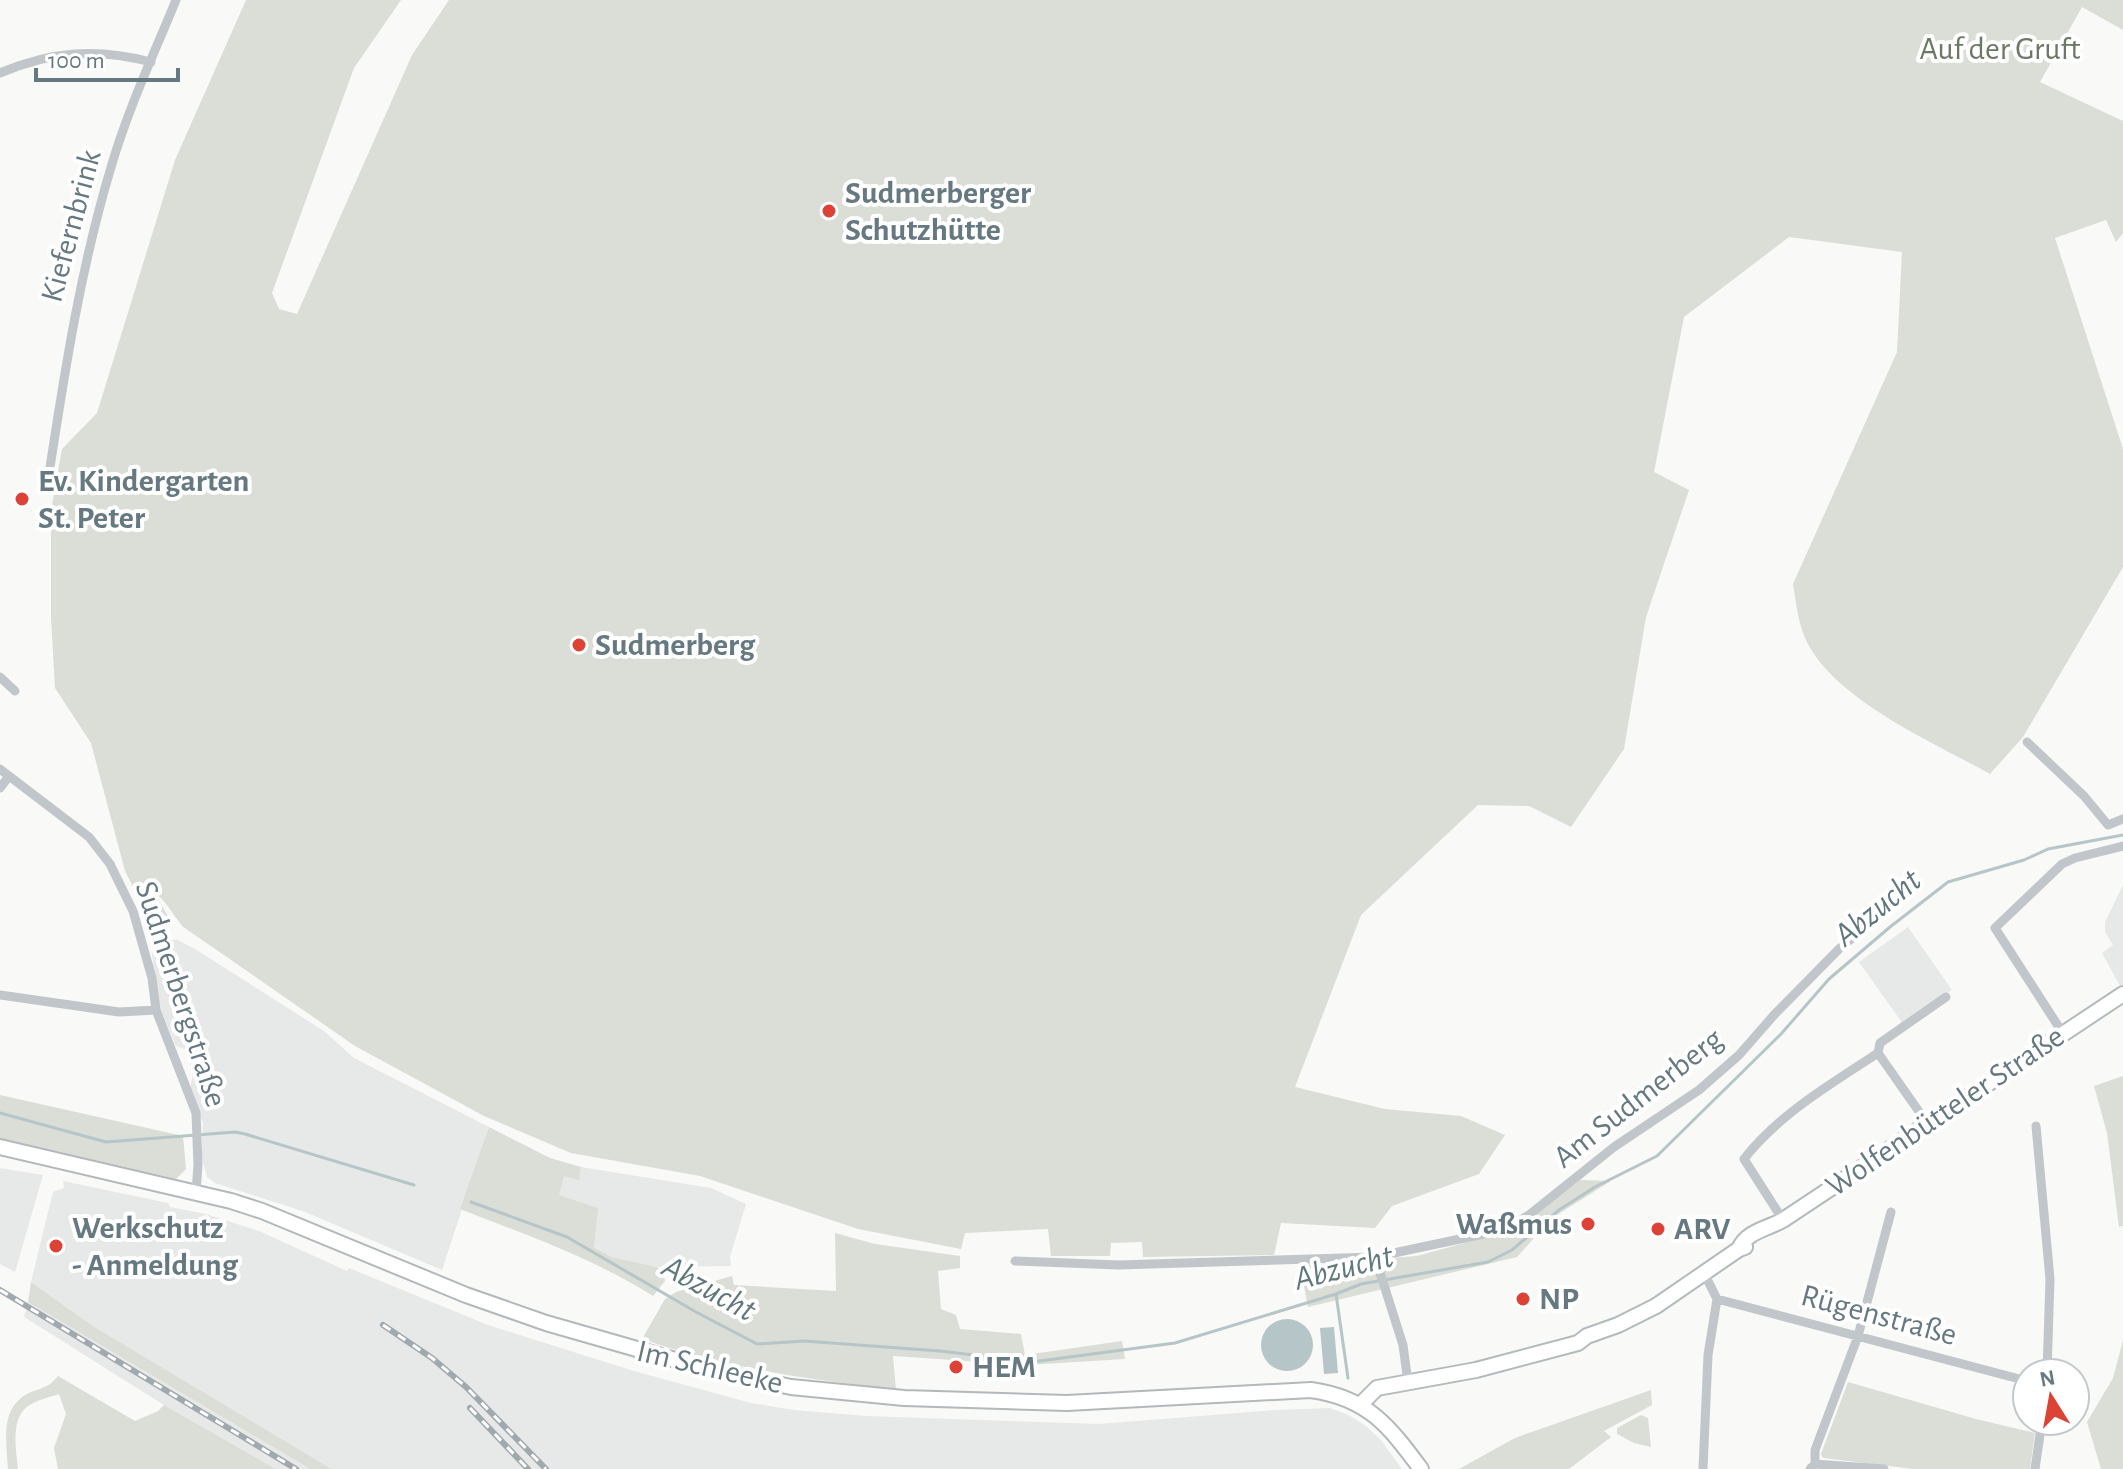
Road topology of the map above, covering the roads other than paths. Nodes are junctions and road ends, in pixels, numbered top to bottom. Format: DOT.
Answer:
graph roads {
  1 [pos="176,0"];
  2 [pos="151,62"];
  3 [pos="0,73"];
  4 [pos="49,474"];
  5 [pos="0,677"];
  6 [pos="15,691"];
  7 [pos="2027,742"];
  8 [pos="0,769"];
  9 [pos="9,776"];
  10 [pos="0,788"];
  11 [pos="2123,819"];
  12 [pos="2123,846"];
  13 [pos="1891,906"];
  14 [pos="2123,994"];
  15 [pos="0,995"];
  16 [pos="1946,997"];
  17 [pos="156,1010"];
  18 [pos="2062,1032"];
  19 [pos="1878,1053"];
  20 [pos="1927,1123"];
  21 [pos="2036,1126"];
  22 [pos="0,1147"];
  23 [pos="196,1192"];
  24 [pos="1891,1212"];
  25 [pos="1783,1220"];
  26 [pos="1375,1257"];
  27 [pos="1015,1261"];
  28 [pos="1704,1273"];
  29 [pos="1717,1299"];
  30 [pos="1858,1336"];
  31 [pos="2048,1357"];
  32 [pos="2011,1377"];
  33 [pos="1408,1383"];
  34 [pos="1360,1405"];
  35 [pos="2040,1437"];
  36 [pos="1812,1467"];
  37 [pos="1421,1469"];
  38 [pos="1703,1469"];
  39 [pos="1884,1469"];
  40 [pos="2035,1469"];
  1 -- 2 [label="street, Kiefernbrink"];
  2 -- 3 [label="street"];
  2 -- 4 [label="street, Kiefernbrink"];
  5 -- 6 [label="street"];
  7 -- 11 [label="street"];
  8 -- 9 [label="street, Sudmerbergstraße"];
  9 -- 10 [label="street"];
  9 -- 17 [label="street, Sudmerbergstraße"];
  12 -- 18 [label="street"];
  13 -- 26 [label="street, Am Sudmerberg"];
  14 -- 18 [label="main road, Wolfenbütteler Straße"];
  15 -- 17 [label="street"];
  16 -- 19 [label="street"];
  17 -- 23 [label="street, Sudmerbergstraße"];
  18 -- 20 [label="main road, Wolfenbütteler Straße"];
  19 -- 20 [label="street"];
  19 -- 25 [label="street"];
  20 -- 25 [label="main road, Wolfenbütteler Straße"];
  21 -- 31 [label="street"];
  22 -- 23 [label="main road, Im Schleeke"];
  23 -- 34 [label="main road, Im Schleeke"];
  24 -- 30 [label="street"];
  25 -- 28 [label="main road, Wolfenbütteler Straße"];
  26 -- 27 [label="street, Am Sudmerberg"];
  26 -- 33 [label="street"];
  28 -- 29 [label="street"];
  28 -- 33 [label="main road, Wolfenbütteler Straße"];
  29 -- 30 [label="street, Rügenstraße"];
  29 -- 38 [label="street"];
  30 -- 32 [label="street, Rügenstraße"];
  30 -- 36 [label="street"];
  33 -- 34 [label="main road, Wolfenbütteler Straße"];
  34 -- 37 [label="main road, Im Schleeke"];
  35 -- 40 [label="street"];
  36 -- 39 [label="street"];
}
